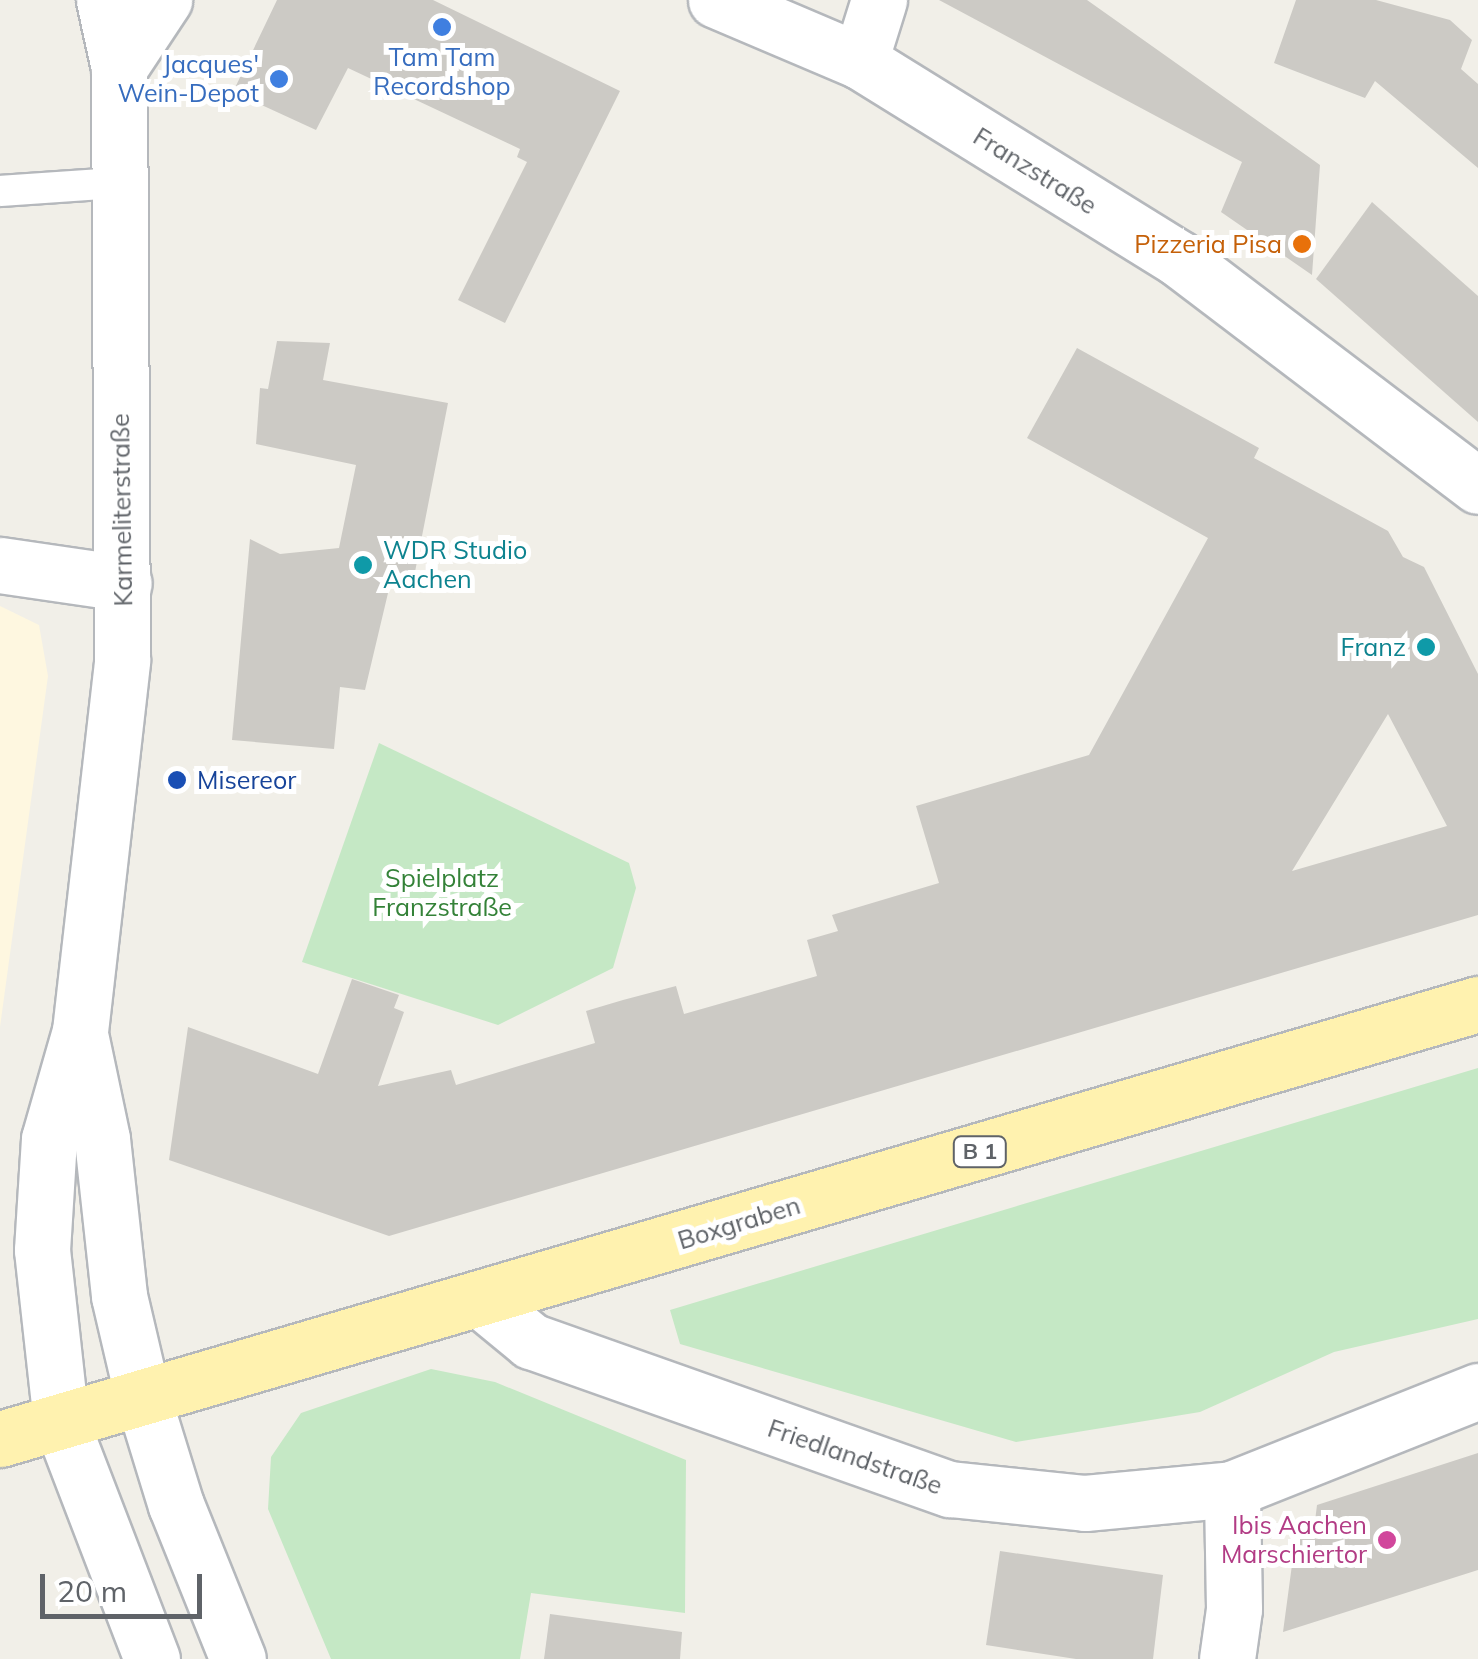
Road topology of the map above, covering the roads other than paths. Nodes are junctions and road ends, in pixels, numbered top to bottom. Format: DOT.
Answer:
graph roads {
  1 [pos="104,0"];
  2 [pos="164,0"];
  3 [pos="716,0"];
  4 [pos="879,0"];
  5 [pos="860,61"];
  6 [pos="120,68"];
  7 [pos="116,183"];
  8 [pos="0,191"];
  9 [pos="1478,486"];
  10 [pos="0,565"];
  11 [pos="124,583"];
  12 [pos="1478,1004"];
  13 [pos="80,1031"];
  14 [pos="481,1300"];
  15 [pos="1478,1391"];
  16 [pos="143,1398"];
  17 [pos="61,1422"];
  18 [pos="0,1439"];
  19 [pos="1232,1489"];
  20 [pos="152,1659"];
  21 [pos="238,1659"];
  22 [pos="1227,1659"];
  1 -- 6 [label="street, Karmeliterstraße"];
  2 -- 6 [label="street"];
  3 -- 5 [label="street, Franzstraße"];
  4 -- 5 [label="street"];
  5 -- 9 [label="street, Franzstraße"];
  6 -- 7 [label="street, Karmeliterstraße"];
  7 -- 8 [label="lane"];
  7 -- 11 [label="street, Karmeliterstraße"];
  10 -- 11 [label="street"];
  11 -- 13 [label="street, Karmeliterstraße"];
  12 -- 14 [label="main road, Boxgraben / B 1"];
  13 -- 16 [label="street, Karmeliterstraße"];
  13 -- 17 [label="street, Karmeliterstraße"];
  14 -- 16 [label="main road, Boxgraben / B 1"];
  14 -- 19 [label="street, Friedlandstraße"];
  15 -- 19 [label="street, Friedlandstraße"];
  16 -- 17 [label="main road, Boxgraben / B 1"];
  16 -- 21 [label="street, Karmeliterstraße"];
  17 -- 18 [label="main road, Boxgraben / B 1"];
  17 -- 20 [label="street, Karmeliterstraße"];
  19 -- 22 [label="street"];
}
